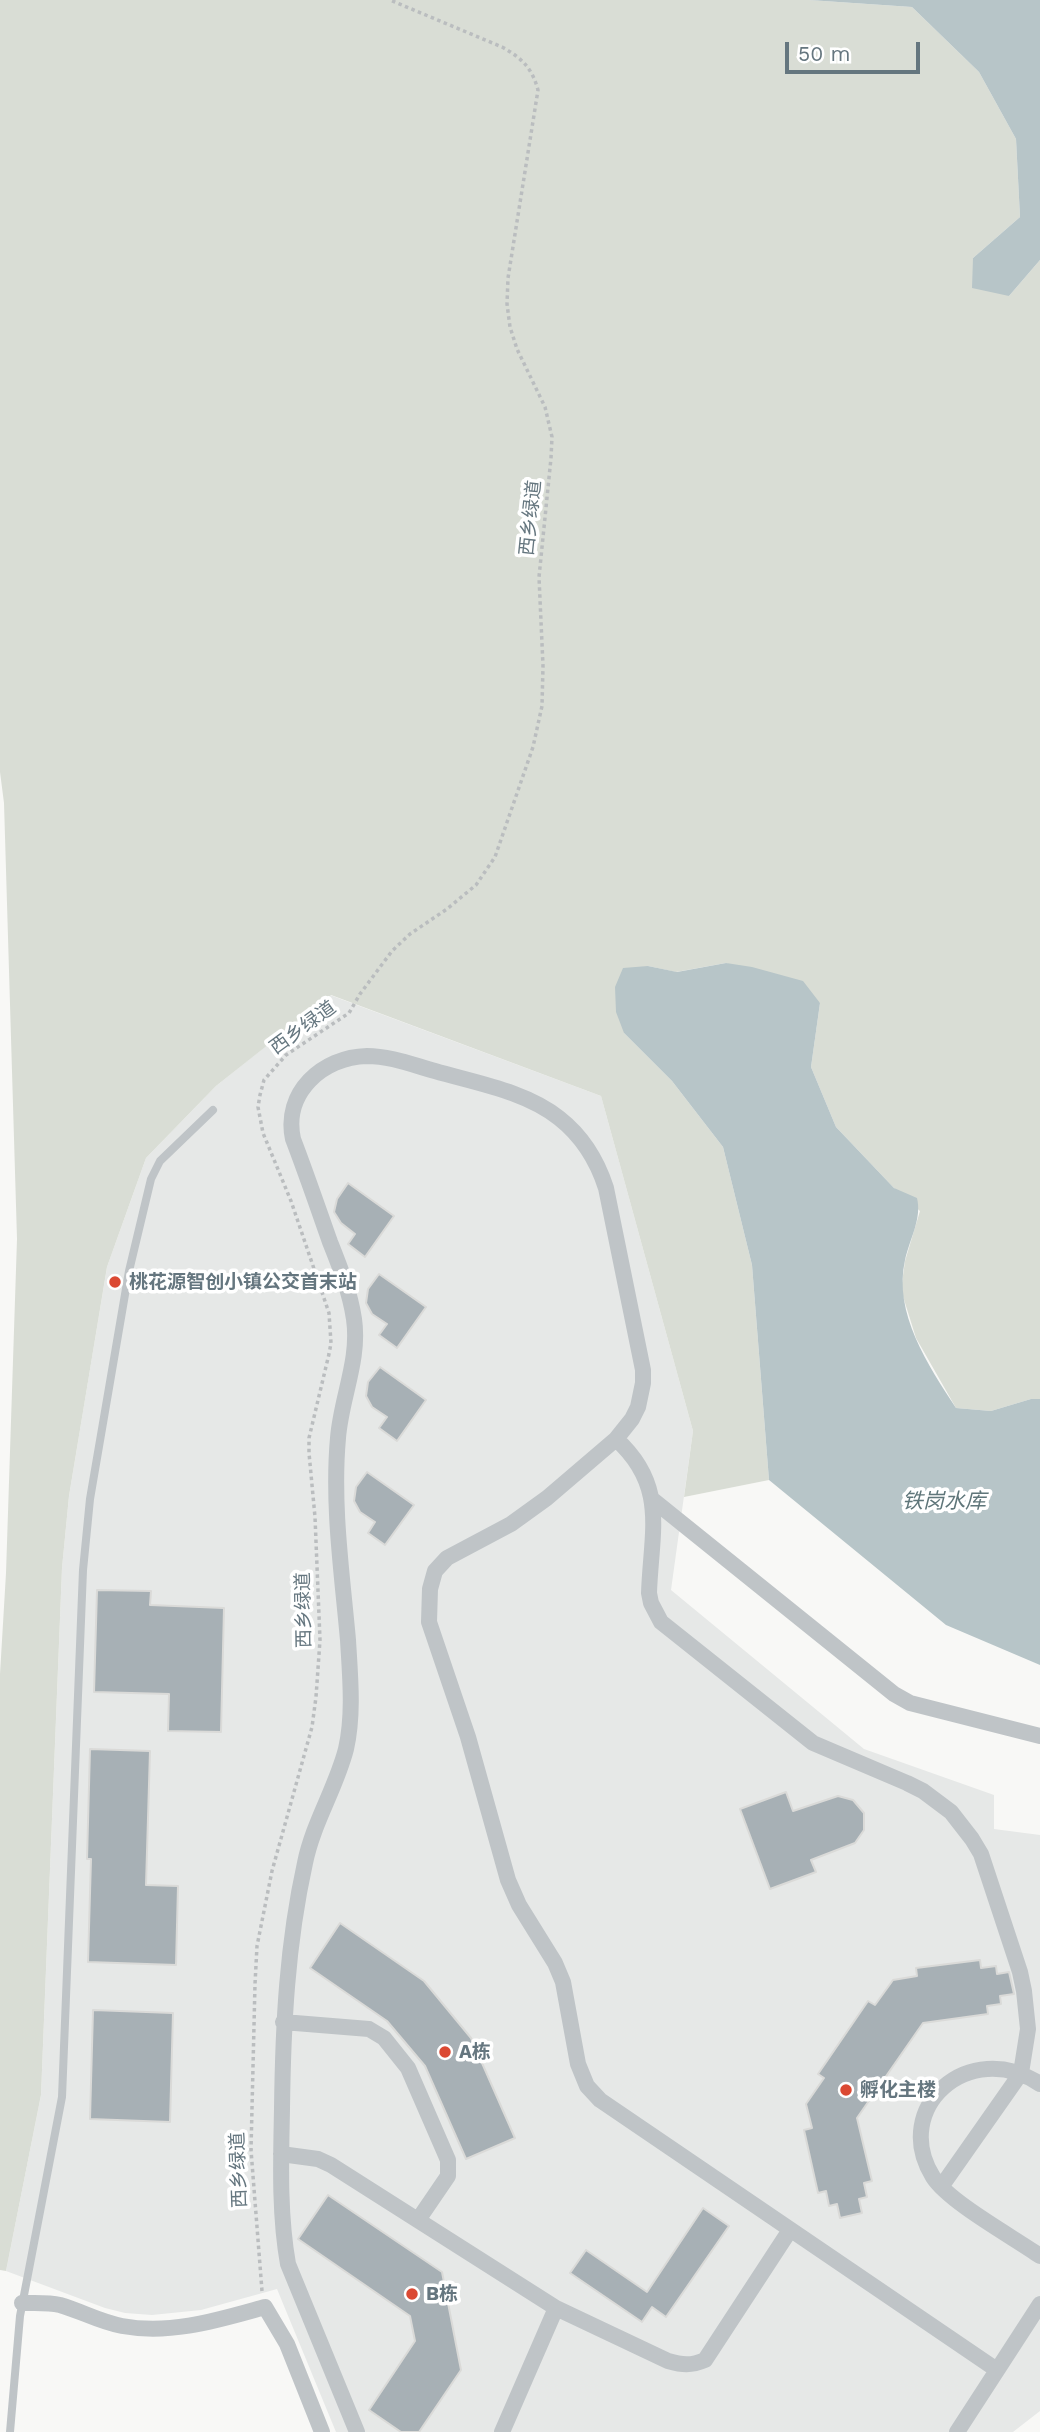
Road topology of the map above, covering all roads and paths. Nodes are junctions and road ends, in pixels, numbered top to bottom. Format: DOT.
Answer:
graph roads {
  1 [pos="390,0"];
  2 [pos="213,1110"];
  3 [pos="617,1439"];
  4 [pos="653,1500"];
  5 [pos="1040,1736"];
  6 [pos="283,2022"];
  7 [pos="1021,2073"];
  8 [pos="1040,2084"];
  9 [pos="281,2154"];
  10 [pos="941,2187"];
  11 [pos="418,2220"];
  12 [pos="790,2230"];
  13 [pos="1040,2256"];
  14 [pos="22,2303"];
  15 [pos="1040,2304"];
  16 [pos="265,2306"];
  17 [pos="556,2308"];
  18 [pos="997,2370"];
  19 [pos="10,2432"];
  20 [pos="322,2432"];
  21 [pos="357,2432"];
  22 [pos="502,2432"];
  23 [pos="957,2432"];
  1 -- 16 [label="path, 西乡绿道"];
  2 -- 14 [label="lane"];
  3 -- 4 [label="street"];
  3 -- 6 [label="street"];
  3 -- 12 [label="street"];
  4 -- 5 [label="street"];
  4 -- 7 [label="street"];
  6 -- 9 [label="street"];
  6 -- 11 [label="street"];
  7 -- 8 [label="street"];
  7 -- 10 [label="street"];
  7 -- 10 [label="street"];
  9 -- 11 [label="street"];
  9 -- 21 [label="street"];
  10 -- 13 [label="street"];
  11 -- 17 [label="street"];
  12 -- 17 [label="street"];
  12 -- 18 [label="street"];
  14 -- 16 [label="street"];
  14 -- 19 [label="lane"];
  15 -- 18 [label="street"];
  16 -- 20 [label="street"];
  17 -- 22 [label="street"];
  18 -- 23 [label="street"];
}
